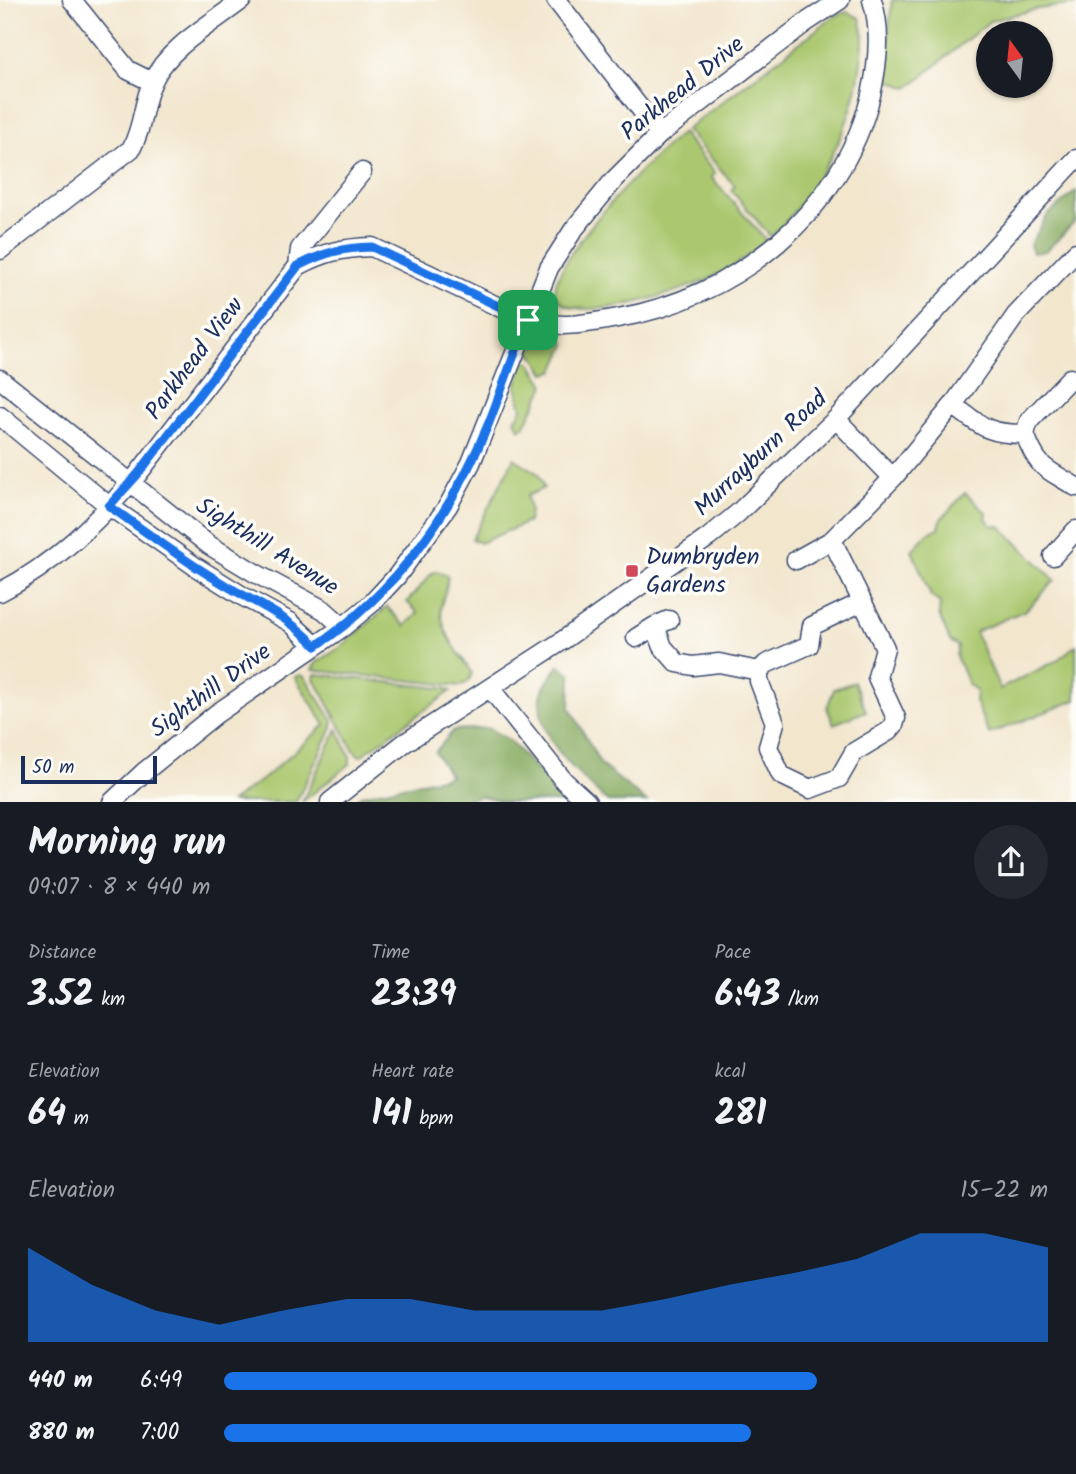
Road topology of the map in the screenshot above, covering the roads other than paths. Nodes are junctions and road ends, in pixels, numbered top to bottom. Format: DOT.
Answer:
graph roads {
  1 [pos="72,0"];
  2 [pos="242,0"];
  3 [pos="556,0"];
  4 [pos="840,0"];
  5 [pos="872,0"];
  6 [pos="152,82"];
  7 [pos="660,134"];
  8 [pos="1076,159"];
  9 [pos="362,172"];
  10 [pos="0,250"];
  11 [pos="1076,251"];
  12 [pos="298,266"];
  13 [pos="528,320"];
  14 [pos="1070,377"];
  15 [pos="3,388"];
  16 [pos="953,405"];
  17 [pos="0,416"];
  18 [pos="836,419"];
  19 [pos="1025,435"];
  20 [pos="893,478"];
  21 [pos="131,482"];
  22 [pos="1076,486"];
  23 [pos="109,506"];
  24 [pos="1076,530"];
  25 [pos="832,540"];
  26 [pos="1054,556"];
  27 [pos="796,560"];
  28 [pos="0,592"];
  29 [pos="862,602"];
  30 [pos="344,627"];
  31 [pos="636,638"];
  32 [pos="316,646"];
  33 [pos="759,671"];
  34 [pos="489,688"];
  35 [pos="112,802"];
  36 [pos="330,802"];
  37 [pos="587,802"];
  1 -- 6 [label="street"];
  2 -- 6 [label="street"];
  3 -- 7 [label="street"];
  4 -- 7 [label="street, Parkhead Drive"];
  5 -- 13 [label="street, Parkhead View"];
  6 -- 10 [label="street"];
  7 -- 13 [label="street, Parkhead Drive"];
  8 -- 18 [label="street, Murrayburn Road"];
  9 -- 12 [label="street, Parkhead View"];
  11 -- 16 [label="street"];
  12 -- 13 [label="street, Parkhead View"];
  12 -- 21 [label="street, Parkhead View"];
  13 -- 30 [label="street, Parkhead Drive"];
  14 -- 19 [label="street"];
  15 -- 21 [label="street, Sighthill Avenue"];
  16 -- 19 [label="street"];
  16 -- 20 [label="street"];
  17 -- 23 [label="street, Sighthill Avenue"];
  18 -- 20 [label="street"];
  18 -- 34 [label="street, Murrayburn Road"];
  19 -- 22 [label="street"];
  20 -- 25 [label="street"];
  21 -- 23 [label="street"];
  21 -- 30 [label="street, Sighthill Avenue"];
  23 -- 28 [label="street"];
  23 -- 32 [label="street, Sighthill Avenue"];
  24 -- 26 [label="street"];
  25 -- 27 [label="street"];
  25 -- 29 [label="street"];
  29 -- 33 [label="street"];
  29 -- 33 [label="street"];
  30 -- 32 [label="street, Sighthill Drive"];
  31 -- 33 [label="street"];
  32 -- 35 [label="street, Sighthill Drive"];
  34 -- 36 [label="street, Murrayburn Road"];
  34 -- 37 [label="street"];
}
